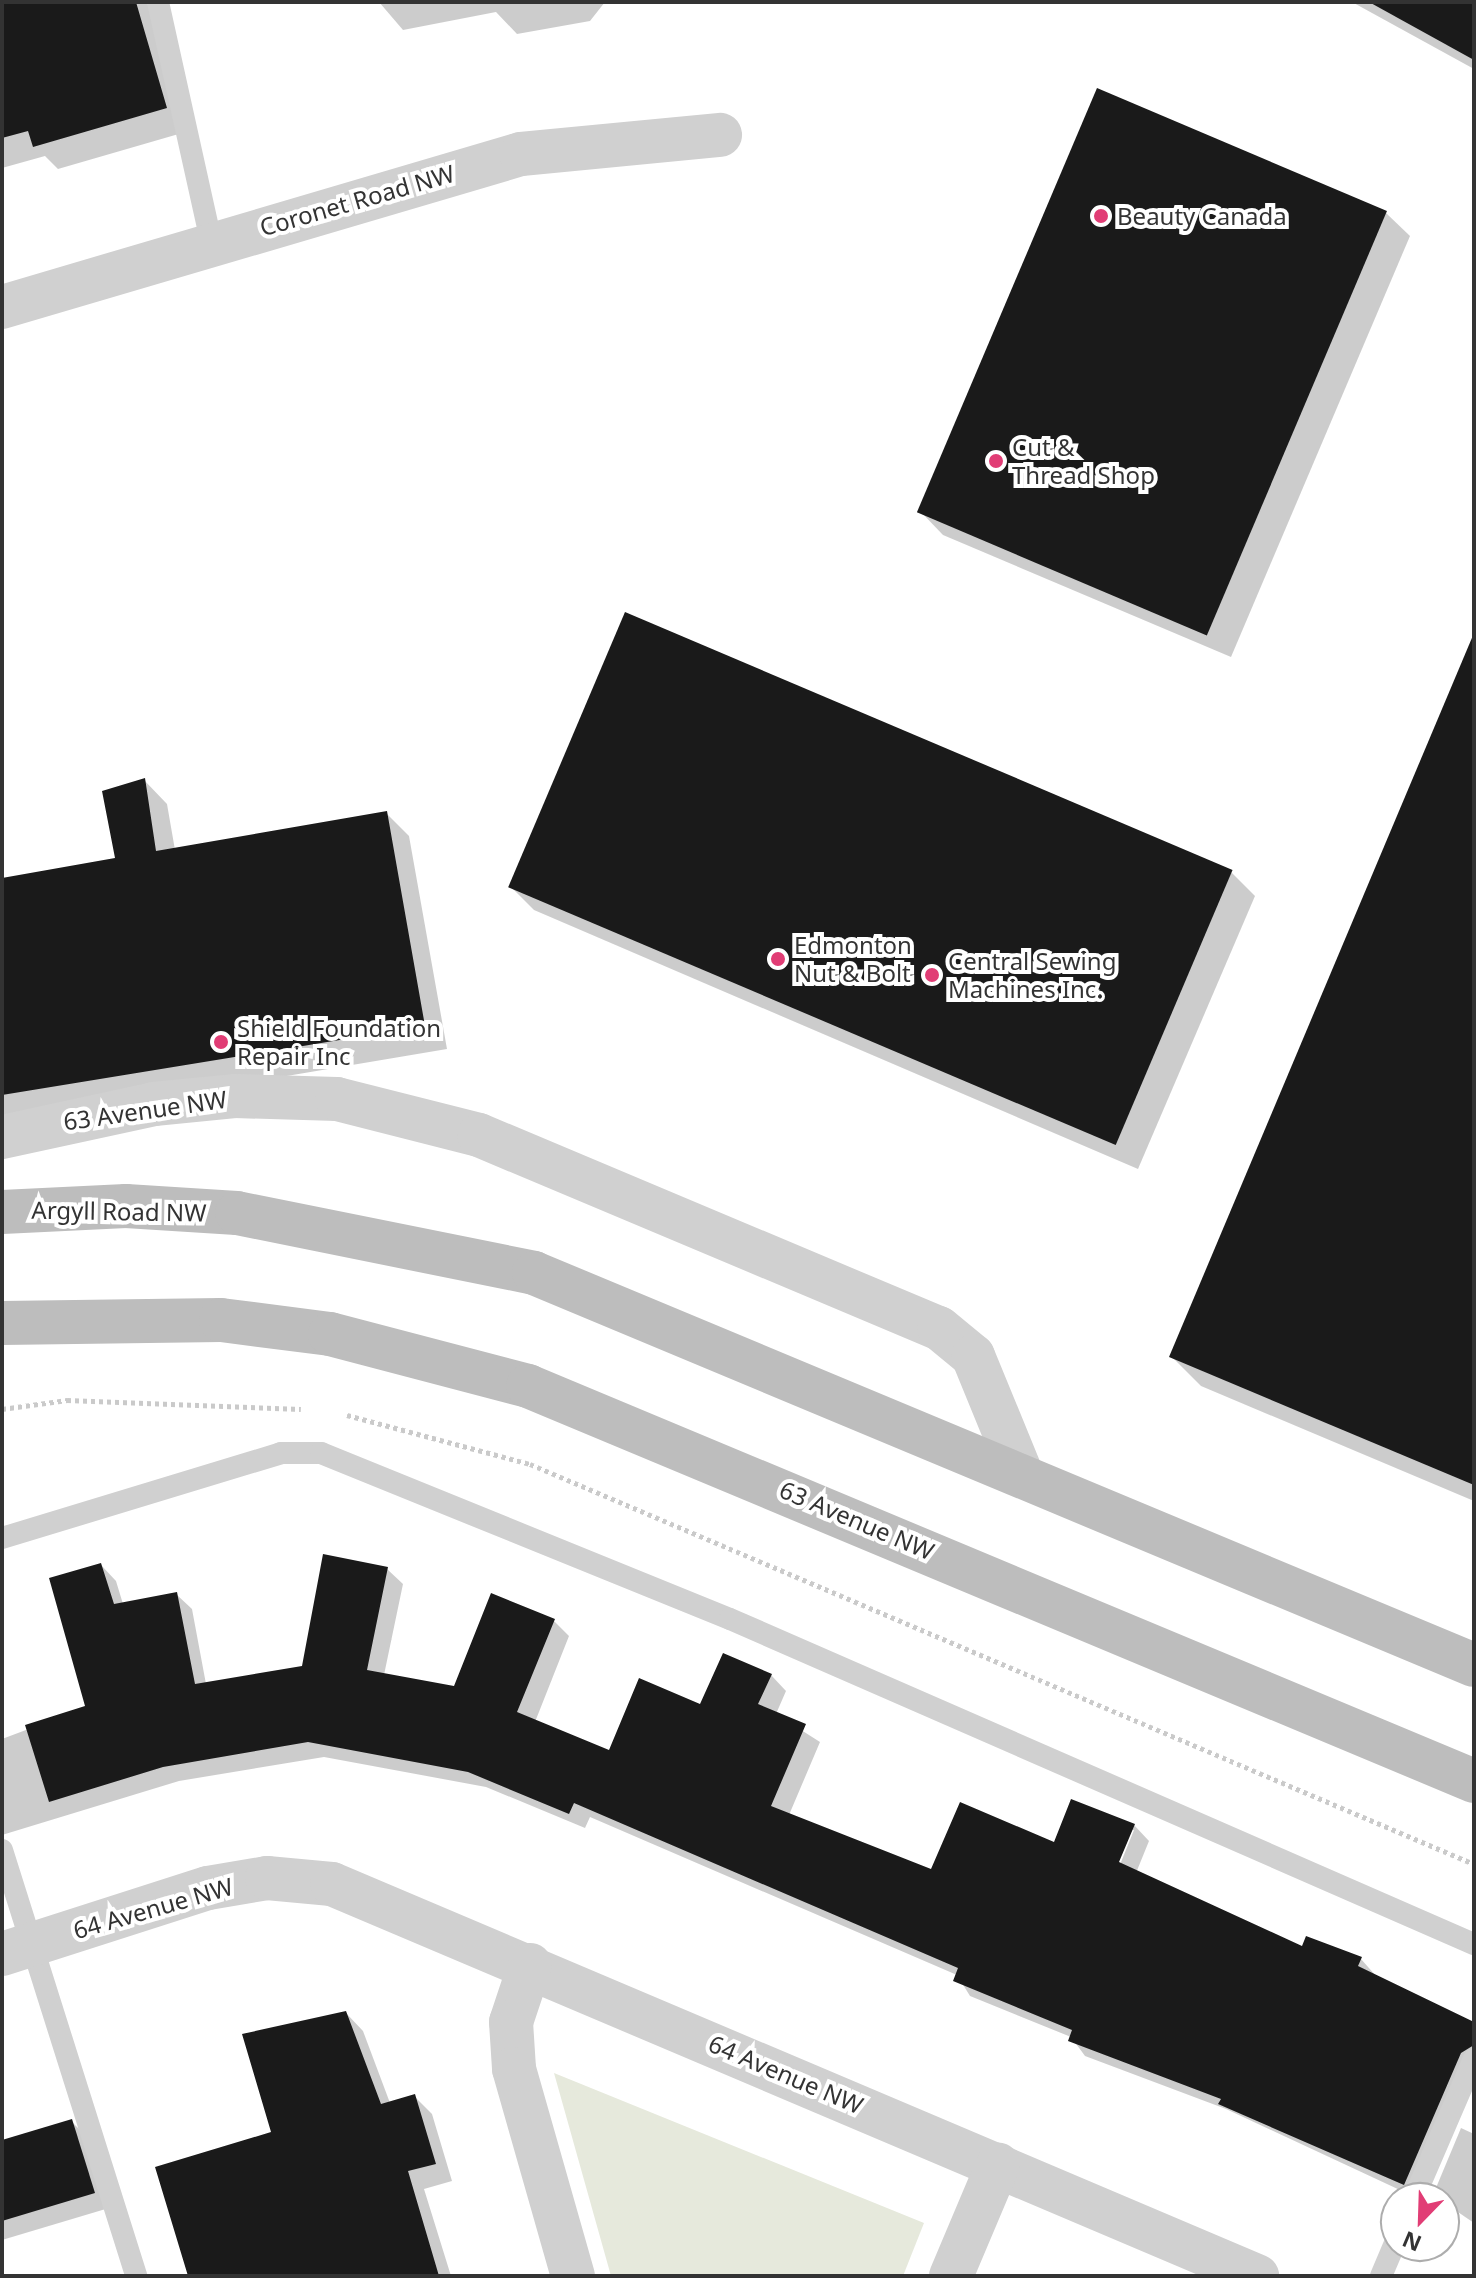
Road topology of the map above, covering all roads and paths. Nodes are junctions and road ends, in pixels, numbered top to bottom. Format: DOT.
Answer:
graph roads {
  1 [pos="158,2"];
  2 [pos="720,135"];
  3 [pos="211,241"];
  4 [pos="2,307"];
  5 [pos="2,1137"];
  6 [pos="2,1212"];
  7 [pos="2,1323"];
  8 [pos="2,1409"];
  9 [pos="317,1410"];
  10 [pos="331,1412"];
  11 [pos="1021,1473"];
  12 [pos="2,1538"];
  13 [pos="1474,1665"];
  14 [pos="1474,1781"];
  15 [pos="2,1850"];
  16 [pos="1474,1864"];
  17 [pos="1474,1944"];
  18 [pos="17,1949"];
  19 [pos="530,1965"];
  20 [pos="1474,2059"];
  21 [pos="998,2165"];
  22 [pos="1421,2182"];
  23 [pos="136,2276"];
  24 [pos="573,2276"];
  25 [pos="951,2276"];
  26 [pos="1257,2276"];
  1 -- 3 [label="lane"];
  2 -- 3 [label="street, Coronet Road NW"];
  3 -- 4 [label="street, Coronet Road NW"];
  5 -- 11 [label="street, 63 Avenue NW"];
  6 -- 11 [label="main road, Argyll Road NW"];
  7 -- 14 [label="main road, 63 Avenue NW"];
  8 -- 9 [label="path"];
  10 -- 16 [label="path"];
  11 -- 13 [label="main road"];
  12 -- 17 [label="lane"];
  15 -- 18 [label="lane"];
  18 -- 19 [label="street, 64 Avenue NW"];
  18 -- 23 [label="lane"];
  19 -- 21 [label="street, 64 Avenue NW"];
  19 -- 24 [label="street"];
  20 -- 22 [label="lane"];
  21 -- 25 [label="street"];
  21 -- 26 [label="street, 64 Avenue NW"];
}
